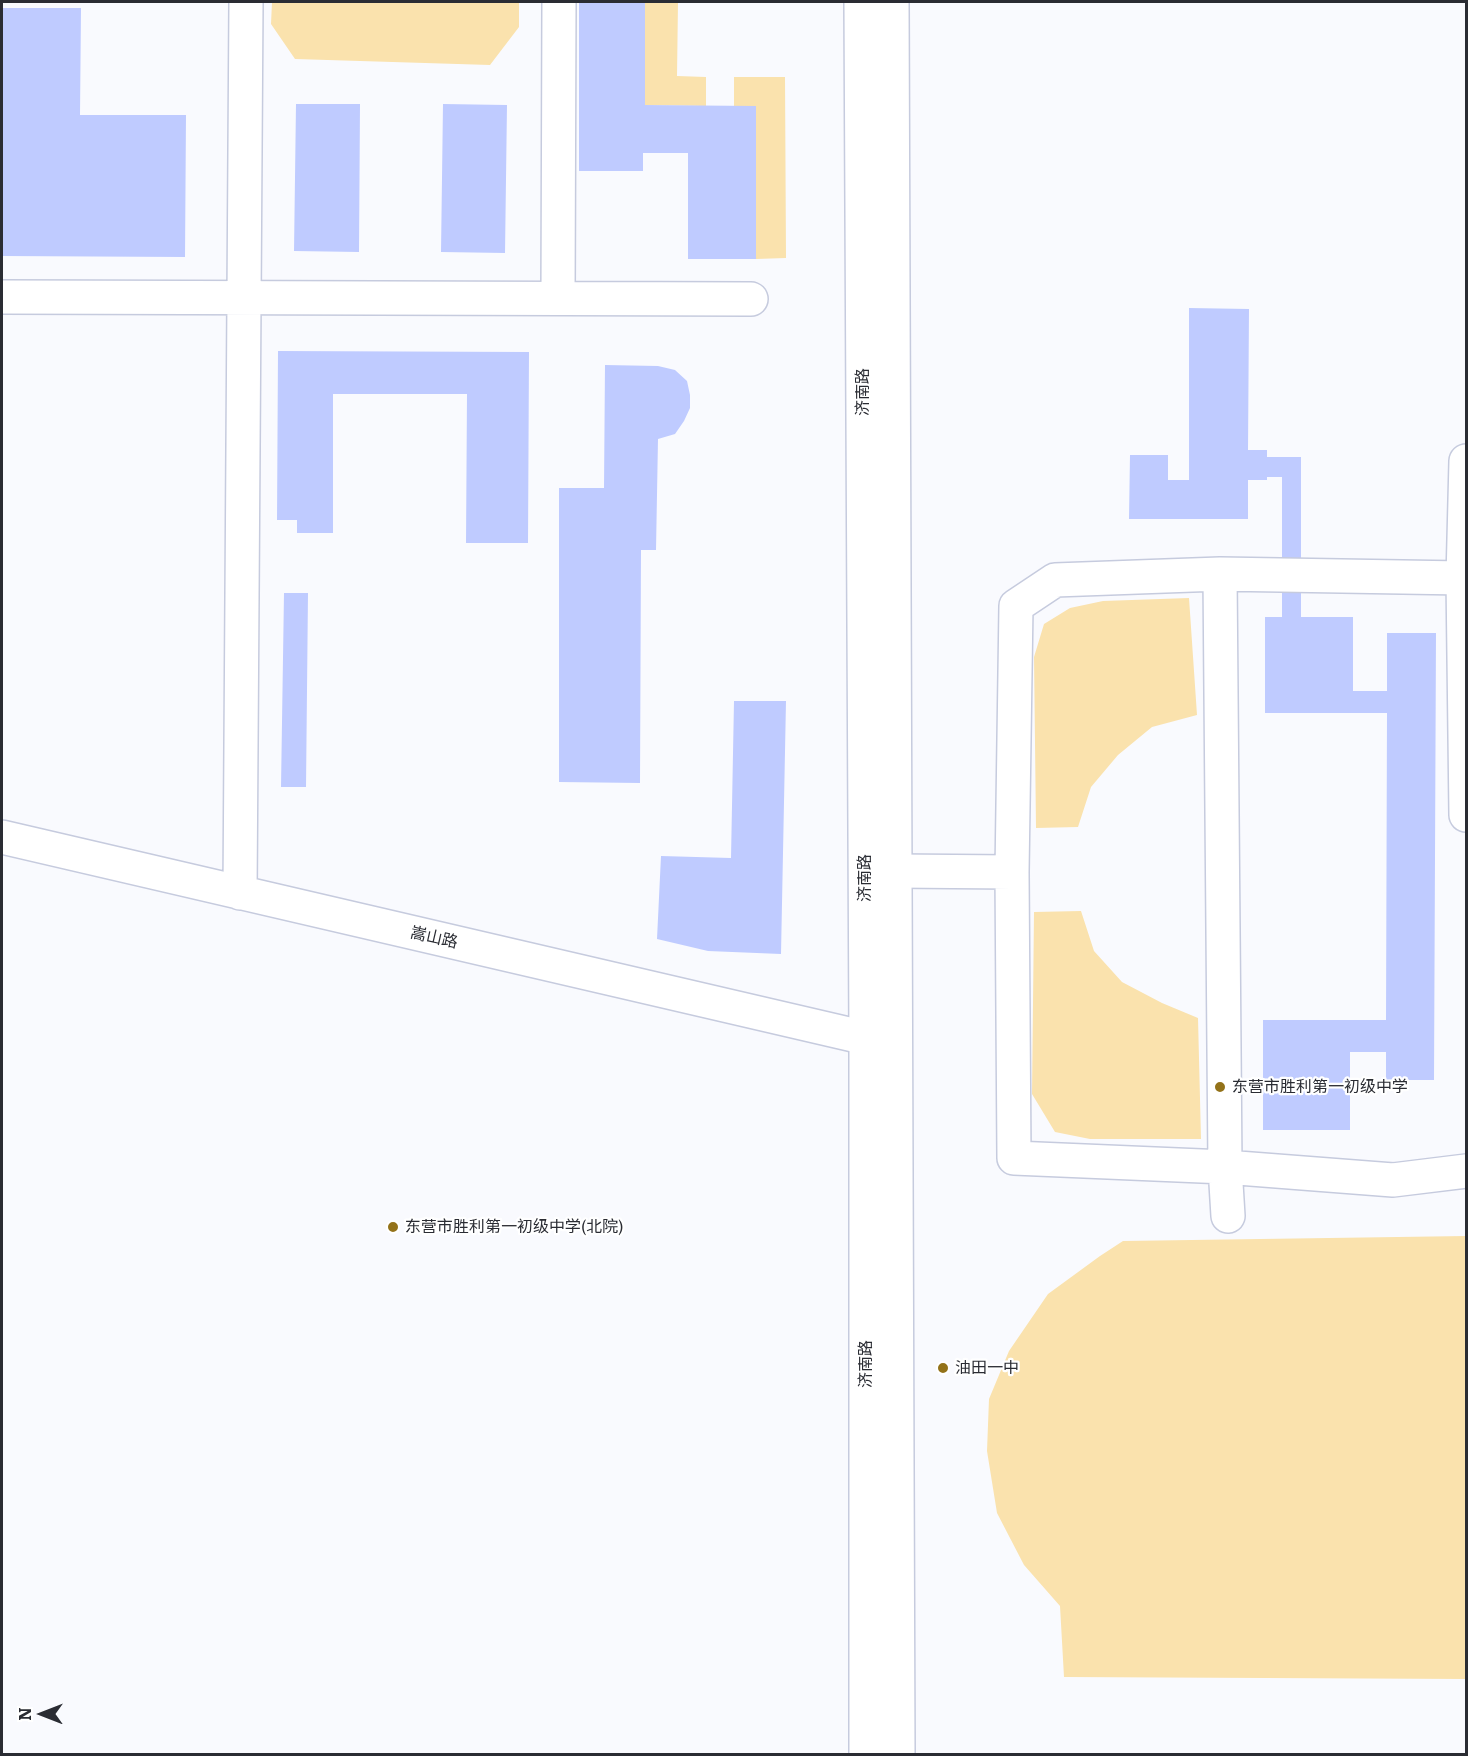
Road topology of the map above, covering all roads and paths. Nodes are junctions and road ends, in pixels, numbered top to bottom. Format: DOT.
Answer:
graph roads {
  1 [pos="246,2"];
  2 [pos="559,2"];
  3 [pos="861,2"];
  4 [pos="892,2"];
  5 [pos="2,297"];
  6 [pos="244,298"];
  7 [pos="558,298"];
  8 [pos="751,299"];
  9 [pos="1467,461"];
  10 [pos="1220,574"];
  11 [pos="1463,578"];
  12 [pos="1467,815"];
  13 [pos="2,837"];
  14 [pos="895,871"];
  15 [pos="1012,872"];
  16 [pos="240,893"];
  17 [pos="866,1038"];
  18 [pos="1225,1167"];
  19 [pos="1467,1172"];
  20 [pos="1228,1216"];
  21 [pos="866,1755"];
  22 [pos="898,1755"];
  1 -- 6 [label="main road"];
  2 -- 7 [label="main road"];
  3 -- 17 [label="main road, 济南路"];
  4 -- 14 [label="main road, 济南路"];
  5 -- 6 [label="main road"];
  6 -- 7 [label="main road"];
  6 -- 16 [label="main road"];
  7 -- 8 [label="main road"];
  9 -- 11 [label="main road"];
  10 -- 11 [label="main road"];
  10 -- 15 [label="main road"];
  10 -- 18 [label="main road"];
  11 -- 12 [label="main road"];
  13 -- 16 [label="main road, 嵩山路"];
  14 -- 15 [label="main road"];
  14 -- 22 [label="main road, 济南路"];
  15 -- 18 [label="main road"];
  16 -- 17 [label="main road, 嵩山路"];
  17 -- 21 [label="main road, 济南路"];
  18 -- 19 [label="main road"];
  18 -- 20 [label="main road"];
}
